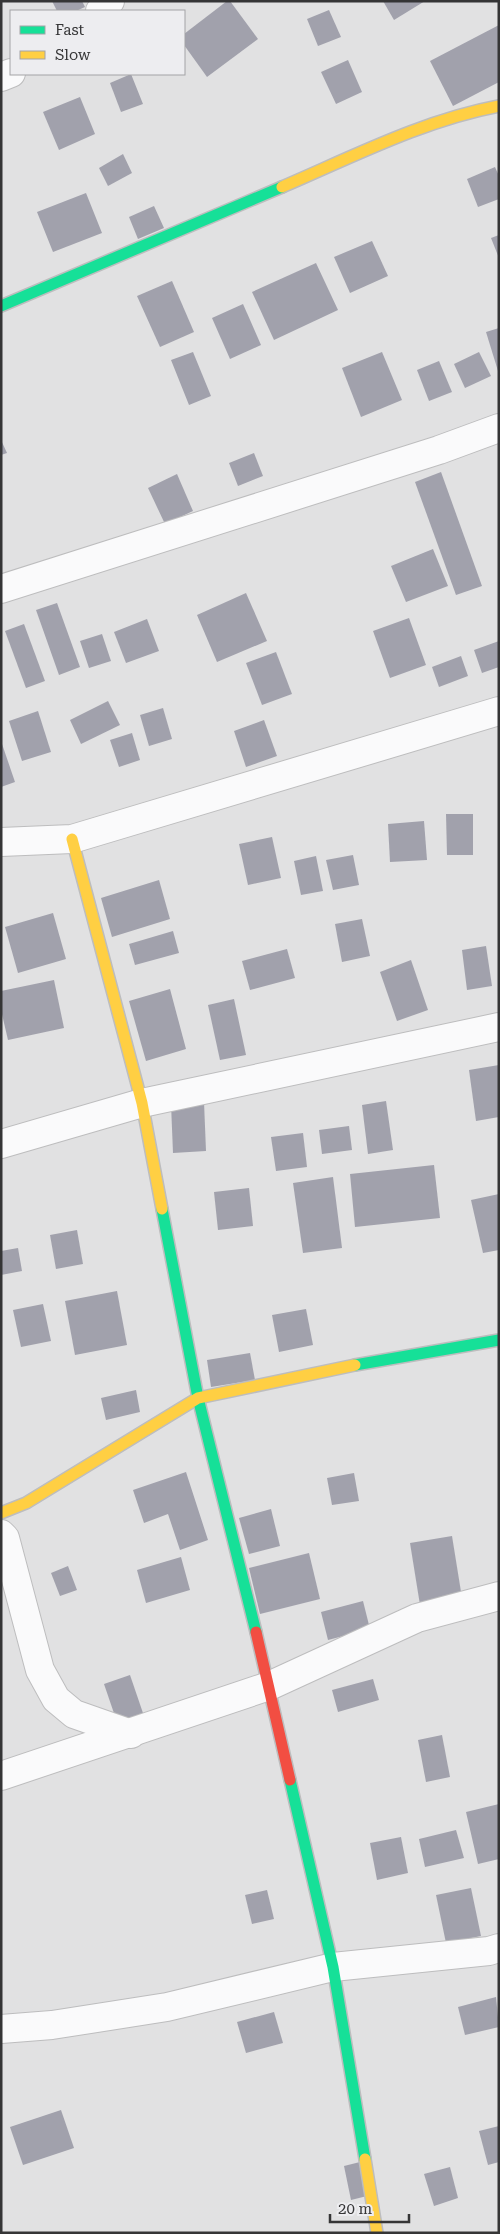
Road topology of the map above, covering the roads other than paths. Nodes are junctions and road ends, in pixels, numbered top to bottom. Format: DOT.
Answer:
graph roads {
  1 [pos="110,1"];
  2 [pos="101,10"];
  3 [pos="499,106"];
  4 [pos="1,306"];
  5 [pos="499,428"];
  6 [pos="1,589"];
  7 [pos="499,711"];
  8 [pos="72,839"];
  9 [pos="1,842"];
  10 [pos="499,1027"];
  11 [pos="142,1103"];
  12 [pos="1,1144"];
  13 [pos="499,1340"];
  14 [pos="198,1398"];
  15 [pos="1,1512"];
  16 [pos="1,1534"];
  17 [pos="499,1596"];
  18 [pos="269,1686"];
  19 [pos="131,1734"];
  20 [pos="1,1776"];
  21 [pos="499,1948"];
  22 [pos="334,1967"];
  23 [pos="1,2029"];
  24 [pos="377,2233"];
  1 -- 2 [label="street"];
  3 -- 4 [label="street"];
  5 -- 6 [label="street"];
  7 -- 8 [label="street"];
  8 -- 9 [label="street"];
  8 -- 11 [label="street"];
  10 -- 11 [label="street"];
  11 -- 12 [label="street"];
  11 -- 14 [label="street"];
  13 -- 14 [label="street"];
  14 -- 15 [label="street"];
  14 -- 18 [label="street"];
  16 -- 19 [label="street"];
  17 -- 18 [label="street"];
  18 -- 19 [label="street"];
  18 -- 22 [label="street"];
  19 -- 20 [label="street"];
  21 -- 22 [label="street"];
  22 -- 23 [label="street"];
  22 -- 24 [label="street"];
}
